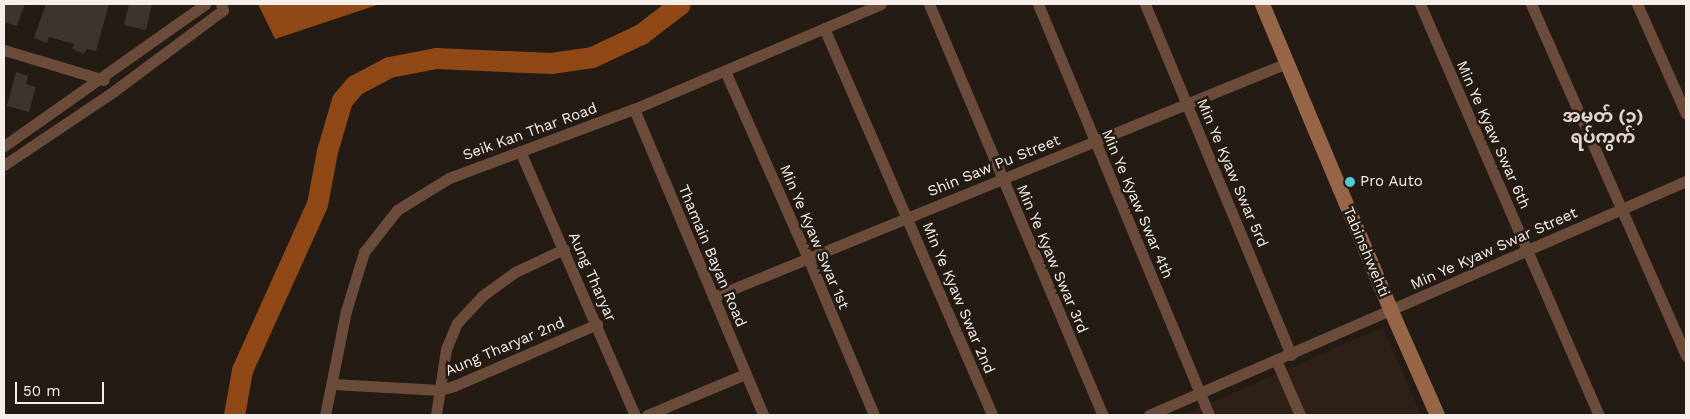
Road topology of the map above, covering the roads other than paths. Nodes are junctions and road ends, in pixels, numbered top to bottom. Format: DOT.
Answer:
graph roads {
  1 [pos="205,4"];
  2 [pos="221,4"];
  3 [pos="881,4"];
  4 [pos="929,4"];
  5 [pos="1038,4"];
  6 [pos="1145,4"];
  7 [pos="1262,4"];
  8 [pos="1420,4"];
  9 [pos="1531,4"];
  10 [pos="1637,4"];
  11 [pos="824,28"];
  12 [pos="4,50"];
  13 [pos="1286,63"];
  14 [pos="725,71"];
  15 [pos="102,78"];
  16 [pos="114,91"];
  17 [pos="1186,104"];
  18 [pos="634,109"];
  19 [pos="1686,114"];
  20 [pos="1095,141"];
  21 [pos="4,146"];
  22 [pos="520,152"];
  23 [pos="4,165"];
  24 [pos="1001,178"];
  25 [pos="1686,181"];
  26 [pos="1621,210"];
  27 [pos="906,218"];
  28 [pos="564,250"];
  29 [pos="1527,250"];
  30 [pos="808,258"];
  31 [pos="713,297"];
  32 [pos="1390,311"];
  33 [pos="597,324"];
  34 [pos="1291,355"];
  35 [pos="1686,356"];
  36 [pos="1276,360"];
  37 [pos="745,374"];
  38 [pos="333,384"];
  39 [pos="440,390"];
  40 [pos="1200,394"];
  41 [pos="325,415"];
  42 [pos="436,415"];
  43 [pos="635,415"];
  44 [pos="647,415"];
  45 [pos="763,415"];
  46 [pos="874,415"];
  47 [pos="992,415"];
  48 [pos="1103,415"];
  49 [pos="1149,415"];
  50 [pos="1209,415"];
  51 [pos="1300,415"];
  52 [pos="1437,415"];
  53 [pos="1599,415"];
  1 -- 15 [label="street"];
  2 -- 16 [label="street"];
  3 -- 11 [label="street, Seik Kan Thar Road"];
  4 -- 24 [label="street, Min Ye Kyaw Swar 3rd"];
  5 -- 20 [label="street, Min Ye Kyaw Swar 4th"];
  6 -- 17 [label="street, Min Ye Kyaw Swar 5rd"];
  7 -- 13 [label="main road, Tabinshwehti"];
  8 -- 29 [label="street, Min Ye Kyaw Swar 6th"];
  9 -- 26 [label="street"];
  10 -- 19 [label="street"];
  11 -- 14 [label="street, Seik Kan Thar Road"];
  11 -- 27 [label="street, Min Ye Kyaw Swar 2nd"];
  12 -- 15 [label="street"];
  13 -- 17 [label="street, Shin Saw Pu Street"];
  13 -- 32 [label="main road, Tabinshwehti"];
  14 -- 18 [label="street, Seik Kan Thar Road"];
  14 -- 30 [label="street, Min Ye Kyaw Swar 1st"];
  15 -- 16 [label="street"];
  15 -- 21 [label="street"];
  16 -- 23 [label="street"];
  17 -- 20 [label="street, Shin Saw Pu Street"];
  17 -- 34 [label="street, Min Ye Kyaw Swar 5rd"];
  18 -- 22 [label="street, Seik Kan Thar Road"];
  18 -- 31 [label="street, Thamain Bayan Road"];
  20 -- 24 [label="street, Shin Saw Pu Street"];
  20 -- 40 [label="street, Min Ye Kyaw Swar 4th"];
  22 -- 28 [label="street, Aung Tharyar"];
  22 -- 38 [label="street, Seik Kan Thar Road"];
  24 -- 27 [label="street, Shin Saw Pu Street"];
  24 -- 48 [label="street, Min Ye Kyaw Swar 3rd"];
  25 -- 26 [label="street, Min Ye Kyaw Swar Street"];
  26 -- 29 [label="street, Min Ye Kyaw Swar Street"];
  26 -- 35 [label="street"];
  27 -- 30 [label="street, Shin Saw Pu Street"];
  27 -- 47 [label="street, Min Ye Kyaw Swar 2nd"];
  28 -- 33 [label="street, Aung Tharyar"];
  28 -- 39 [label="street"];
  29 -- 32 [label="street, Min Ye Kyaw Swar Street"];
  29 -- 53 [label="street, Min Ye Kyaw Swar 6th"];
  30 -- 31 [label="street, Shin Saw Pu Street"];
  30 -- 46 [label="street, Min Ye Kyaw Swar 1st"];
  31 -- 37 [label="street, Thamain Bayan Road"];
  32 -- 34 [label="street, Min Ye Kyaw Swar Street"];
  32 -- 52 [label="main road, Tabinshwehti"];
  33 -- 39 [label="street, Aung Tharyar 2nd"];
  33 -- 43 [label="street, Aung Tharyar"];
  34 -- 36 [label="street, Min Ye Kyaw Swar Street"];
  36 -- 40 [label="street, Min Ye Kyaw Swar Street"];
  36 -- 51 [label="street"];
  37 -- 44 [label="street"];
  37 -- 45 [label="street, Thamain Bayan Road"];
  38 -- 39 [label="street, Aung Tharyar 2nd"];
  38 -- 41 [label="street, Seik Kan Thar Road"];
  39 -- 42 [label="street"];
  40 -- 49 [label="street, Min Ye Kyaw Swar Street"];
  40 -- 50 [label="street, Min Ye Kyaw Swar 4th"];
}
